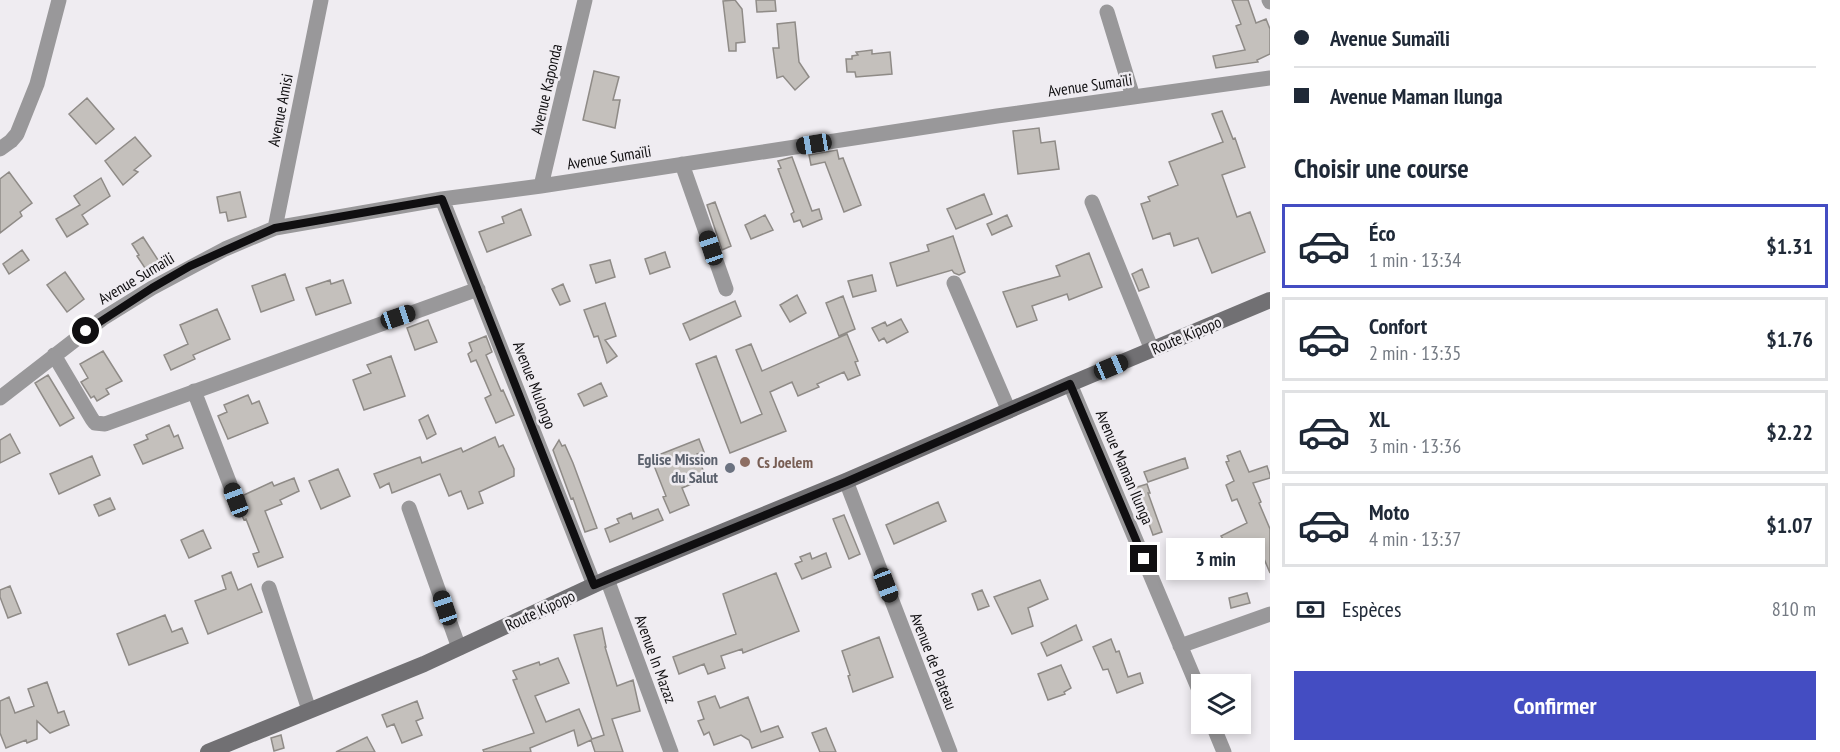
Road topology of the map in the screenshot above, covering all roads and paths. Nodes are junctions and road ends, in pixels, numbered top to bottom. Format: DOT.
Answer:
graph roads {
  1 [pos="59,0"];
  2 [pos="321,0"];
  3 [pos="585,0"];
  4 [pos="1107,12"];
  5 [pos="1270,78"];
  6 [pos="1133,97"];
  7 [pos="0,149"];
  8 [pos="682,164"];
  9 [pos="541,186"];
  10 [pos="442,199"];
  11 [pos="1092,202"];
  12 [pos="275,228"];
  13 [pos="954,283"];
  14 [pos="478,289"];
  15 [pos="726,289"];
  16 [pos="1270,300"];
  17 [pos="1152,350"];
  18 [pos="54,355"];
  19 [pos="1070,384"];
  20 [pos="194,391"];
  21 [pos="0,398"];
  22 [pos="1009,411"];
  23 [pos="846,482"];
  24 [pos="236,500"];
  25 [pos="409,508"];
  26 [pos="600,582"];
  27 [pos="269,588"];
  28 [pos="1270,614"];
  29 [pos="1180,646"];
  30 [pos="459,648"];
  31 [pos="1192,674"];
  32 [pos="309,710"];
  33 [pos="1217,734"];
  34 [pos="208,752"];
  35 [pos="671,752"];
  36 [pos="950,752"];
  37 [pos="1224,752"];
  1 -- 7 [label="street"];
  2 -- 12 [label="street, Avenue Amisi"];
  3 -- 9 [label="street, Avenue Kaponda"];
  4 -- 6 [label="street"];
  5 -- 6 [label="street, Avenue Sumaïli"];
  6 -- 8 [label="street, Avenue Sumaïli"];
  8 -- 9 [label="street, Avenue Sumaïli"];
  8 -- 15 [label="street"];
  9 -- 10 [label="street, Avenue Sumaïli"];
  10 -- 12 [label="street, Avenue Sumaïli"];
  10 -- 14 [label="street, Avenue Mulongo"];
  11 -- 17 [label="street"];
  12 -- 18 [label="street, Avenue Sumaïli"];
  13 -- 22 [label="street"];
  14 -- 20 [label="street"];
  14 -- 26 [label="street, Avenue Mulongo"];
  16 -- 17 [label="main road, Route Kipopo"];
  17 -- 19 [label="main road, Route Kipopo"];
  18 -- 20 [label="street"];
  18 -- 21 [label="street, Avenue Sumaïli"];
  19 -- 22 [label="main road, Route Kipopo"];
  19 -- 29 [label="street, Avenue Maman Ilunga"];
  20 -- 24 [label="street"];
  22 -- 23 [label="main road, Route Kipopo"];
  23 -- 26 [label="main road, Route Kipopo"];
  23 -- 36 [label="street, Avenue de Plateau"];
  25 -- 30 [label="street"];
  26 -- 30 [label="main road, Route Kipopo"];
  26 -- 35 [label="street, Avenue In Mazaz"];
  27 -- 32 [label="street"];
  28 -- 29 [label="street"];
  29 -- 31 [label="street, Avenue Maman Ilunga"];
  30 -- 32 [label="main road, Route Kipopo"];
  32 -- 34 [label="main road, Route Kipopo"];
  33 -- 37 [label="street"];
}
